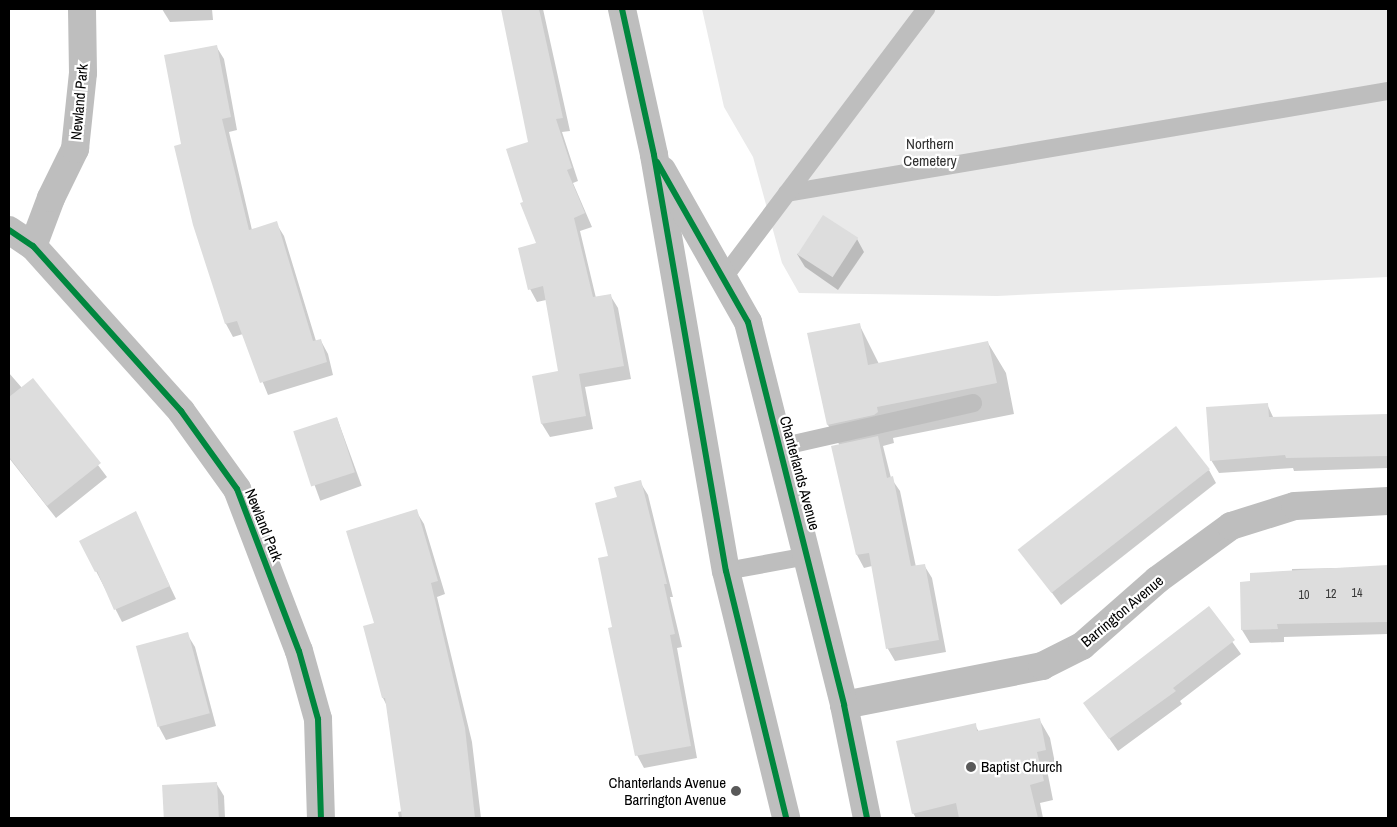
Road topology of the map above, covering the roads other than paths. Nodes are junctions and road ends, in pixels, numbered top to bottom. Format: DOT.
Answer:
graph roads {
  1 [pos="82,9"];
  2 [pos="622,9"];
  3 [pos="926,9"];
  4 [pos="1388,91"];
  5 [pos="654,155"];
  6 [pos="787,193"];
  7 [pos="9,230"];
  8 [pos="33,246"];
  9 [pos="724,277"];
  10 [pos="973,403"];
  11 [pos="780,447"];
  12 [pos="1388,501"];
  13 [pos="808,556"];
  14 [pos="726,571"];
  15 [pos="844,705"];
  16 [pos="321,818"];
  17 [pos="786,818"];
  18 [pos="866,818"];
  1 -- 8 [label="street, Newland Park"];
  2 -- 5 [label="street, Chanterlands Avenue"];
  3 -- 6 [label="lane"];
  4 -- 6 [label="lane"];
  5 -- 9 [label="street, Chanterlands Avenue"];
  5 -- 14 [label="street, Chanterlands Avenue"];
  6 -- 9 [label="lane"];
  7 -- 8 [label="street, Newland Park"];
  8 -- 16 [label="street, Newland Park"];
  9 -- 11 [label="street, Chanterlands Avenue"];
  10 -- 11 [label="lane"];
  11 -- 13 [label="street, Chanterlands Avenue"];
  12 -- 15 [label="street, Barrington Avenue"];
  13 -- 14 [label="lane"];
  13 -- 15 [label="street, Chanterlands Avenue"];
  14 -- 17 [label="street, Chanterlands Avenue"];
  15 -- 18 [label="street, Chanterlands Avenue"];
}
